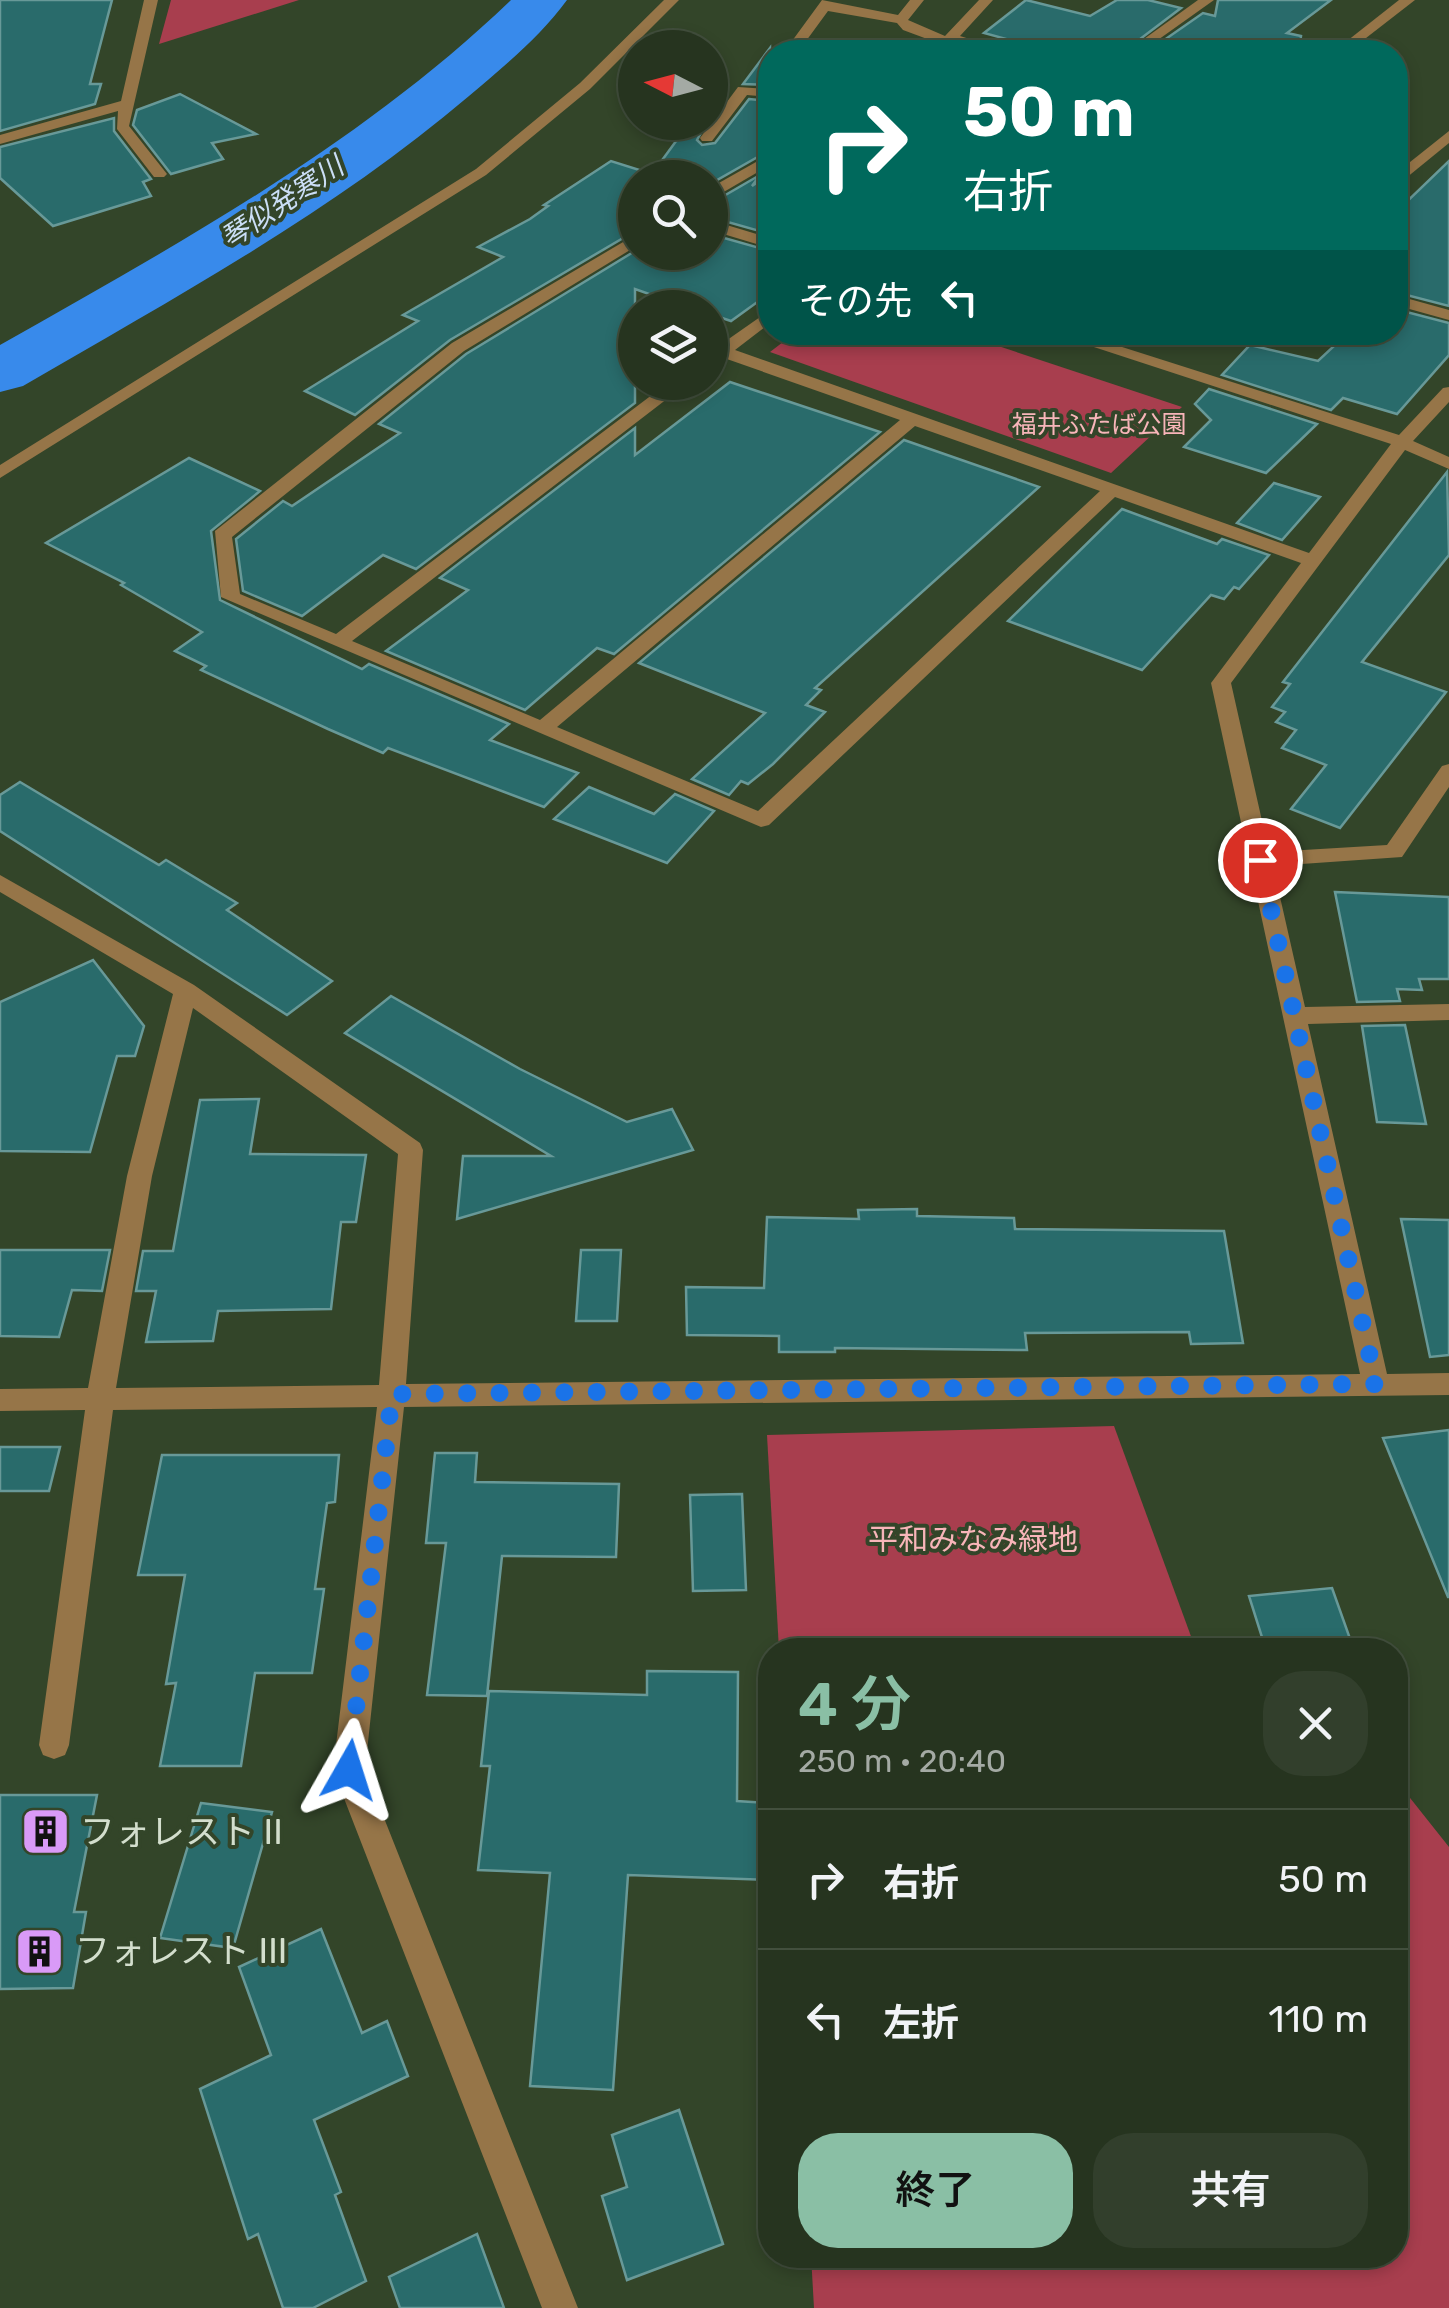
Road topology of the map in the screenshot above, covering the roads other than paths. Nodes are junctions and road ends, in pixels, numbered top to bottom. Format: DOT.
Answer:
graph roads {
  1 [pos="151,0"];
  2 [pos="672,0"];
  3 [pos="917,0"];
  4 [pos="986,0"];
  5 [pos="1206,0"];
  6 [pos="1408,0"];
  7 [pos="827,3"];
  8 [pos="901,20"];
  9 [pos="801,40"];
  10 [pos="936,40"];
  11 [pos="948,40"];
  12 [pos="1150,40"];
  13 [pos="1356,40"];
  14 [pos="758,90"];
  15 [pos="125,104"];
  16 [pos="728,110"];
  17 [pos="1449,135"];
  18 [pos="0,140"];
  19 [pos="758,166"];
  20 [pos="1408,171"];
  21 [pos="159,174"];
  22 [pos="728,184"];
  23 [pos="728,230"];
  24 [pos="758,239"];
  25 [pos="618,250"];
  26 [pos="1408,304"];
  27 [pos="1449,316"];
  28 [pos="758,324"];
  29 [pos="1097,345"];
  30 [pos="728,347"];
  31 [pos="728,360"];
  32 [pos="1449,392"];
  33 [pos="656,400"];
  34 [pos="912,420"];
  35 [pos="1402,442"];
  36 [pos="1449,464"];
  37 [pos="0,473"];
  38 [pos="1112,490"];
  39 [pos="1313,561"];
  40 [pos="338,642"];
  41 [pos="543,728"];
  42 [pos="1449,770"];
  43 [pos="1260,860"];
  44 [pos="0,882"];
  45 [pos="186,991"];
  46 [pos="1449,1012"];
  47 [pos="1294,1016"];
  48 [pos="1376,1384"];
  49 [pos="1449,1384"];
  50 [pos="392,1394"];
  51 [pos="101,1399"];
  52 [pos="0,1400"];
  53 [pos="54,1745"];
  54 [pos="560,2308"];
  1 -- 15 [label="street"];
  2 -- 37 [label="street"];
  3 -- 8 [label="street"];
  4 -- 11 [label="street"];
  5 -- 12 [label="street"];
  6 -- 13 [label="street"];
  7 -- 8 [label="street"];
  7 -- 9 [label="street"];
  8 -- 10 [label="street"];
  14 -- 16 [label="street"];
  15 -- 18 [label="street"];
  15 -- 21 [label="street"];
  17 -- 20 [label="street"];
  19 -- 22 [label="street"];
  23 -- 24 [label="street"];
  25 -- 40 [label="street"];
  26 -- 27 [label="street"];
  28 -- 30 [label="street"];
  29 -- 35 [label="street"];
  31 -- 34 [label="street"];
  32 -- 35 [label="street"];
  33 -- 40 [label="street"];
  34 -- 38 [label="street"];
  34 -- 41 [label="street"];
  35 -- 36 [label="street"];
  35 -- 39 [label="street"];
  38 -- 39 [label="street"];
  38 -- 41 [label="street"];
  39 -- 43 [label="street"];
  40 -- 41 [label="street"];
  42 -- 43 [label="street"];
  43 -- 47 [label="street"];
  44 -- 45 [label="street"];
  45 -- 50 [label="street"];
  45 -- 51 [label="street"];
  46 -- 47 [label="street"];
  47 -- 48 [label="street"];
  48 -- 49 [label="street"];
  48 -- 50 [label="street"];
  50 -- 51 [label="street"];
  50 -- 54 [label="street"];
  51 -- 52 [label="street"];
  51 -- 53 [label="street"];
}
